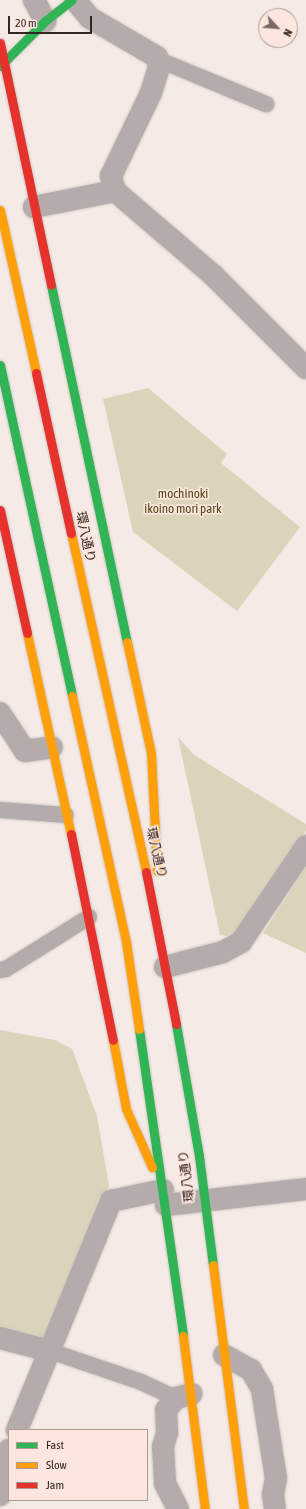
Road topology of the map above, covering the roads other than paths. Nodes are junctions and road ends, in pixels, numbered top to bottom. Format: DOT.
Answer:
graph roads {
  1 [pos="34,0"];
  2 [pos="74,0"];
  3 [pos="45,21"];
  4 [pos="0,43"];
  5 [pos="159,60"];
  6 [pos="2,63"];
  7 [pos="266,104"];
  8 [pos="115,191"];
  9 [pos="34,207"];
  10 [pos="0,210"];
  11 [pos="0,365"];
  12 [pos="306,368"];
  13 [pos="0,510"];
  14 [pos="0,713"];
  15 [pos="52,747"];
  16 [pos="0,810"];
  17 [pos="66,815"];
  18 [pos="306,846"];
  19 [pos="89,917"];
  20 [pos="159,930"];
  21 [pos="165,967"];
  22 [pos="0,970"];
  23 [pos="306,1189"];
  24 [pos="164,1198"];
  25 [pos="203,1202"];
  26 [pos="0,1338"];
  27 [pos="50,1351"];
  28 [pos="224,1355"];
  29 [pos="183,1396"];
  30 [pos="17,1429"];
  31 [pos="8,1455"];
  32 [pos="0,1495"];
  33 [pos="178,1509"];
  34 [pos="205,1509"];
  35 [pos="244,1509"];
  36 [pos="275,1509"];
  1 -- 3 [label="street"];
  2 -- 3 [label="main road"];
  2 -- 5 [label="street"];
  3 -- 6 [label="main road"];
  4 -- 6 [label="main road"];
  5 -- 7 [label="lane"];
  5 -- 8 [label="street"];
  6 -- 9 [label="main road"];
  8 -- 9 [label="street"];
  8 -- 12 [label="street"];
  9 -- 20 [label="main road"];
  10 -- 20 [label="main road, 環八通り"];
  11 -- 24 [label="main road, 環八通り"];
  13 -- 15 [label="main road"];
  14 -- 15 [label="street"];
  15 -- 17 [label="main road"];
  16 -- 17 [label="lane"];
  17 -- 19 [label="main road"];
  18 -- 21 [label="street"];
  19 -- 22 [label="lane"];
  19 -- 24 [label="main road"];
  20 -- 21 [label="main road, 環八通り"];
  21 -- 25 [label="main road, 環八通り"];
  23 -- 25 [label="street"];
  24 -- 25 [label="street"];
  24 -- 27 [label="street"];
  24 -- 29 [label="main road, 環八通り"];
  25 -- 28 [label="main road, 環八通り"];
  26 -- 27 [label="street"];
  27 -- 29 [label="lane"];
  27 -- 30 [label="street"];
  28 -- 35 [label="main road, 環八通り"];
  28 -- 36 [label="street"];
  29 -- 33 [label="street"];
  29 -- 34 [label="main road, 環八通り"];
  31 -- 32 [label="street"];
}
